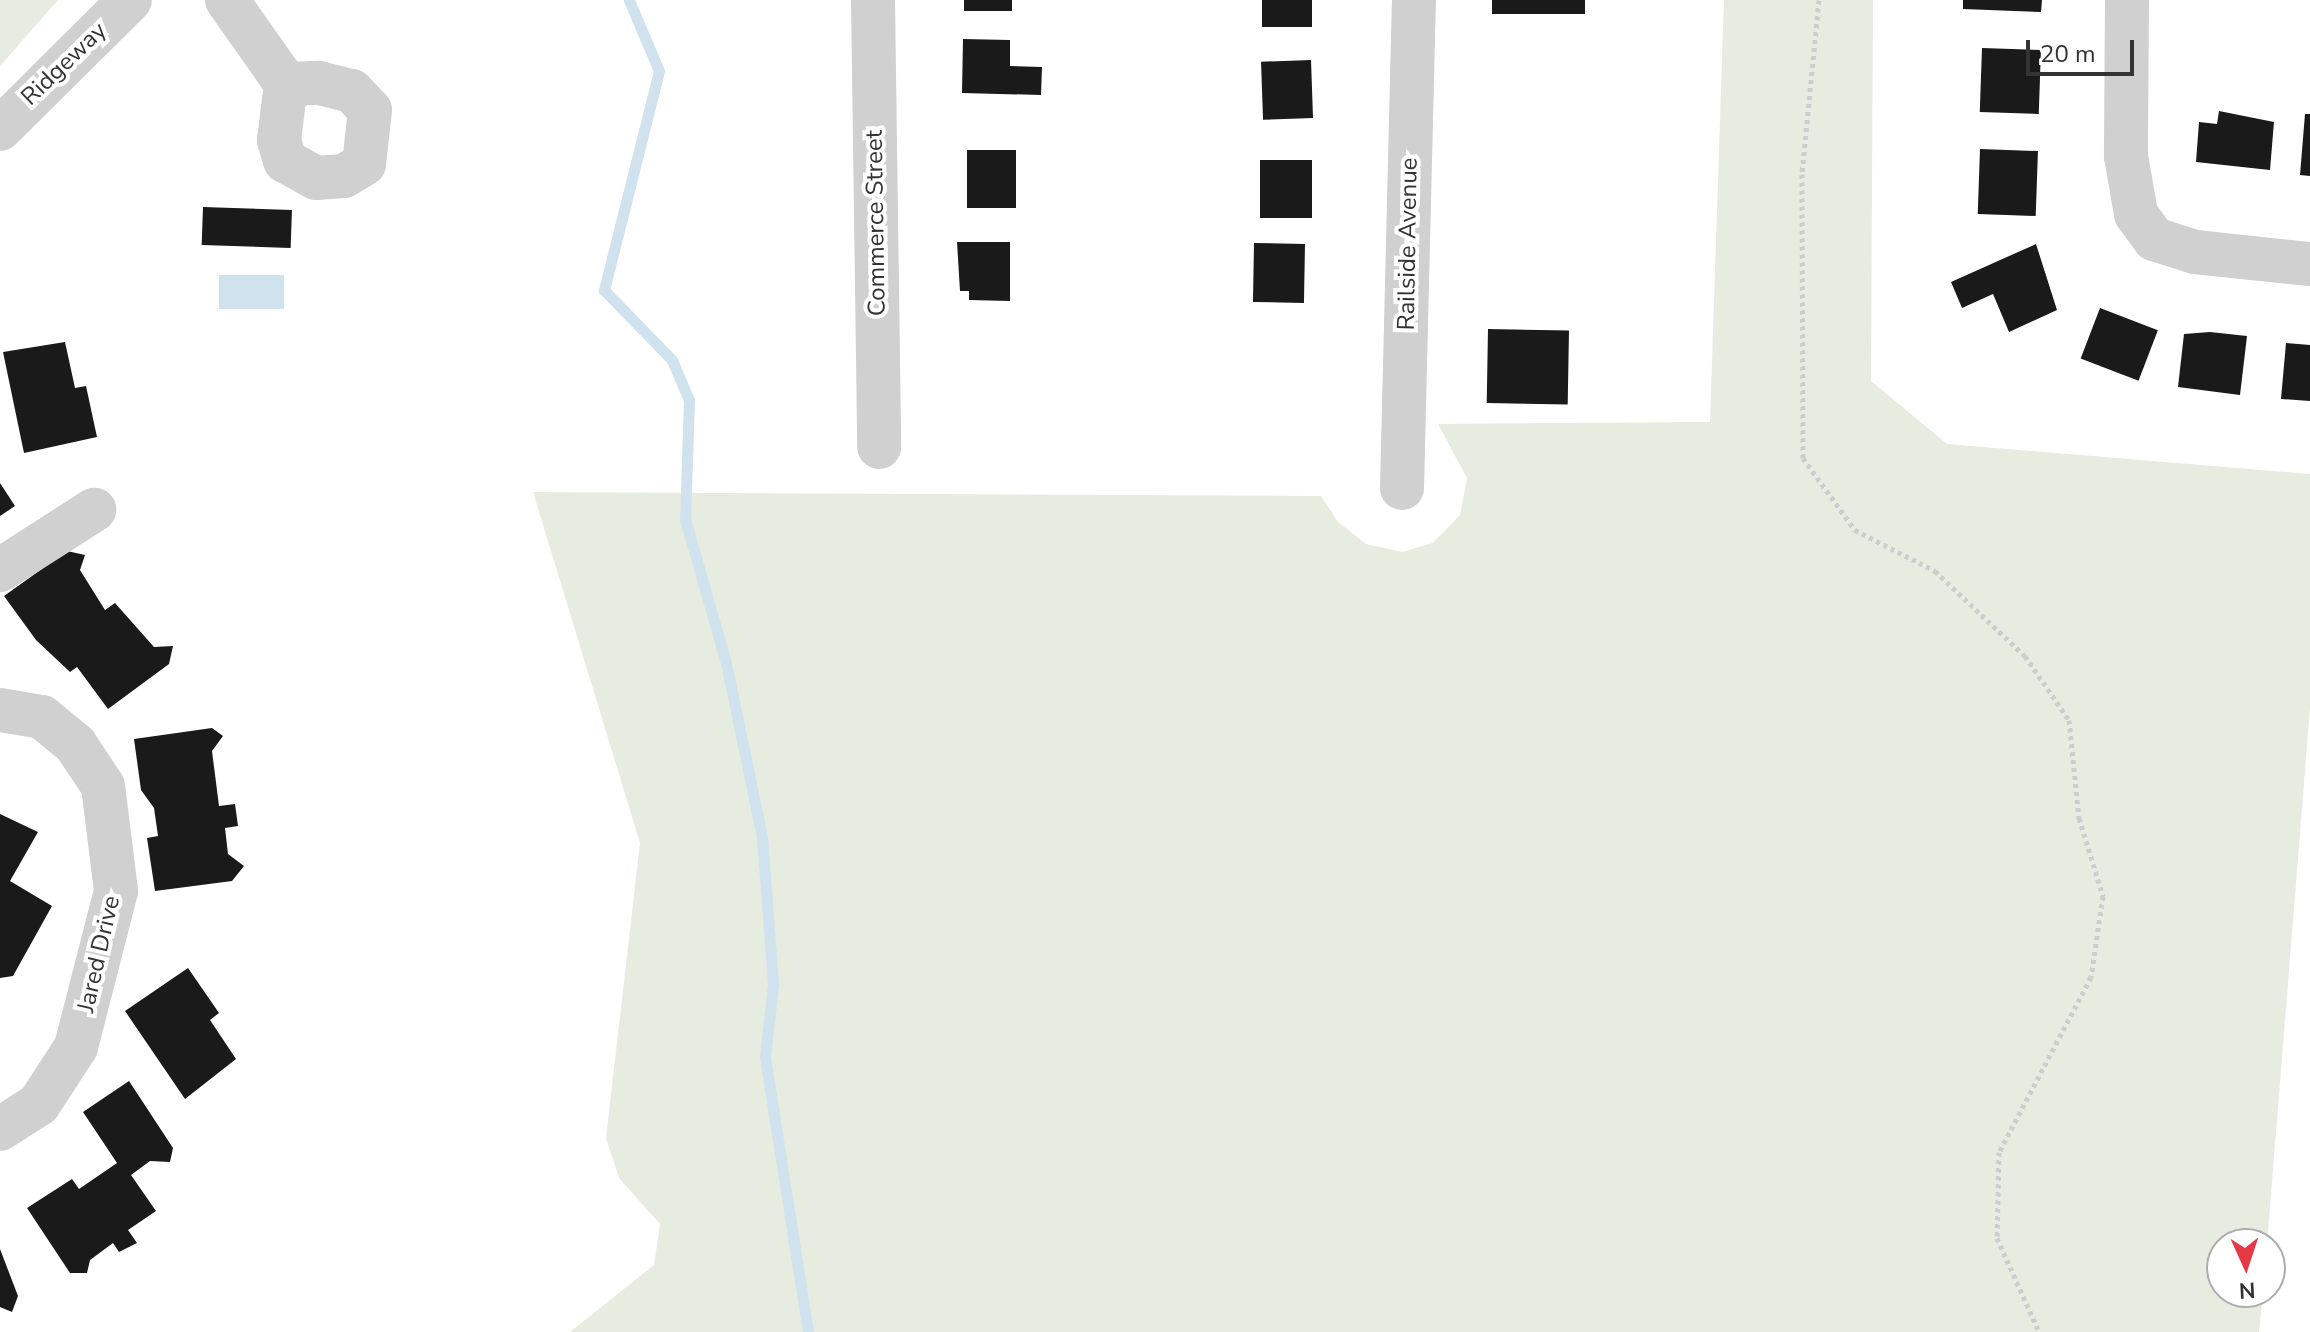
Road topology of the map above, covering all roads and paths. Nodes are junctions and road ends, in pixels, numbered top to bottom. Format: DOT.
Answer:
graph roads {
  1 [pos="130,0"];
  2 [pos="227,0"];
  3 [pos="873,0"];
  4 [pos="1414,0"];
  5 [pos="1819,0"];
  6 [pos="2127,0"];
  7 [pos="286,84"];
  8 [pos="0,129"];
  9 [pos="2310,264"];
  10 [pos="879,447"];
  11 [pos="1402,488"];
  12 [pos="94,510"];
  13 [pos="0,570"];
  14 [pos="0,710"];
  15 [pos="0,1129"];
  16 [pos="2039,1332"];
  1 -- 8 [label="street, Ridgeway"];
  2 -- 7 [label="street"];
  3 -- 10 [label="street, Commerce Street"];
  4 -- 11 [label="street, Railside Avenue"];
  5 -- 16 [label="path"];
  6 -- 9 [label="street"];
  12 -- 13 [label="street"];
  14 -- 15 [label="street, Jared Drive"];
}
